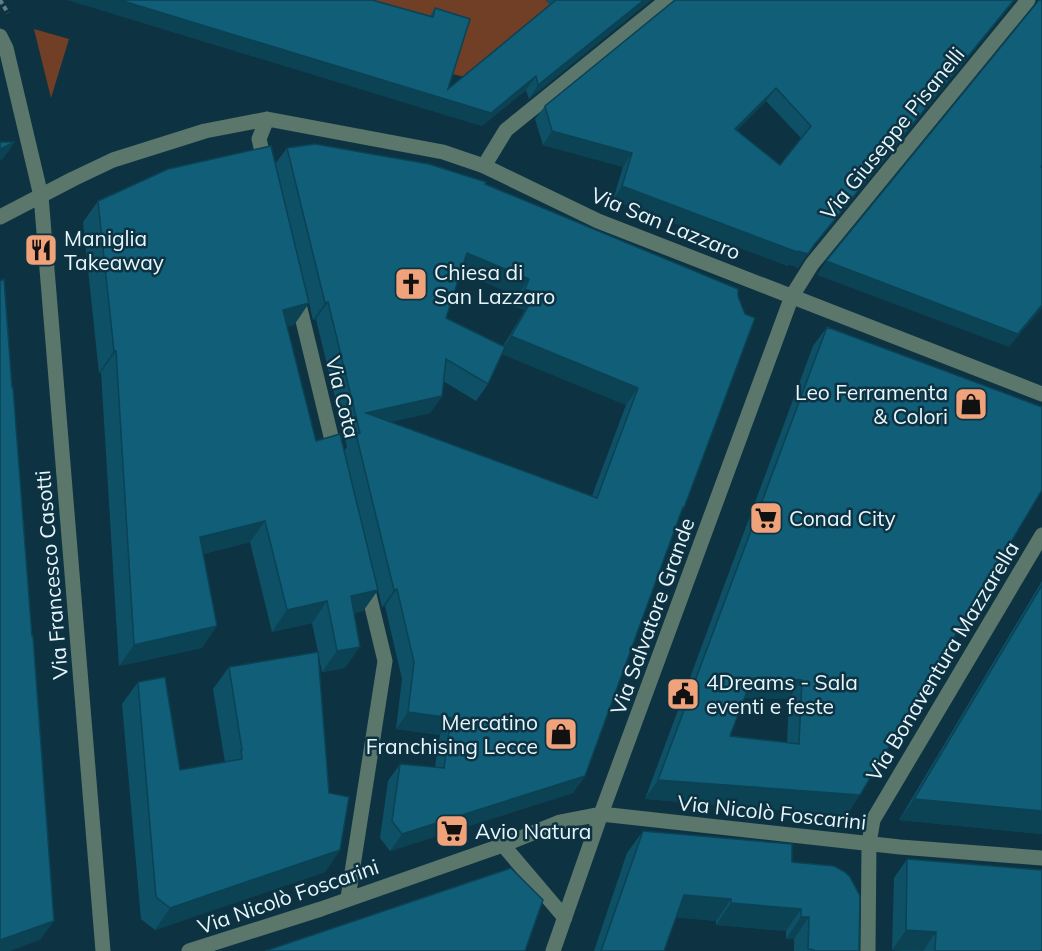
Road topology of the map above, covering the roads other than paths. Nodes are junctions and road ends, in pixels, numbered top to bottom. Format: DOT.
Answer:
graph roads {
  1 [pos="667,0"];
  2 [pos="1028,0"];
  3 [pos="0,36"];
  4 [pos="267,119"];
  5 [pos="484,166"];
  6 [pos="270,186"];
  7 [pos="41,196"];
  8 [pos="0,217"];
  9 [pos="292,278"];
  10 [pos="792,296"];
  11 [pos="1042,394"];
  12 [pos="340,475"];
  13 [pos="1042,535"];
  14 [pos="363,568"];
  15 [pos="601,814"];
  16 [pos="869,843"];
  17 [pos="503,845"];
  18 [pos="1042,858"];
  19 [pos="348,898"];
  20 [pos="565,918"];
  21 [pos="103,951"];
  22 [pos="189,951"];
  23 [pos="553,951"];
  24 [pos="868,951"];
  1 -- 5 [label="street"];
  2 -- 10 [label="street, Via Giuseppe Pisanelli"];
  3 -- 7 [label="street, Via Francesco Casotti"];
  4 -- 5 [label="street, Via San Lazzaro"];
  4 -- 6 [label="street"];
  4 -- 7 [label="street"];
  5 -- 10 [label="street, Via San Lazzaro"];
  7 -- 8 [label="street"];
  7 -- 21 [label="street, Via Francesco Casotti"];
  9 -- 12 [label="street, Via Cota"];
  10 -- 11 [label="street, Via San Lazzaro"];
  10 -- 15 [label="street, Via Salvatore Grande"];
  13 -- 16 [label="street, Via Bonaventura Mazzarella"];
  14 -- 19 [label="street"];
  15 -- 16 [label="street, Via Nicolò Foscarini"];
  15 -- 17 [label="street, Via Nicolò Foscarini"];
  15 -- 20 [label="street, Via Salvatore Grande"];
  16 -- 18 [label="street, Via Nicolò Foscarini"];
  16 -- 24 [label="street, Via Bonaventura Mazzarella"];
  17 -- 19 [label="street, Via Nicolò Foscarini"];
  17 -- 20 [label="street"];
  19 -- 22 [label="street, Via Nicolò Foscarini"];
  20 -- 23 [label="street, Via Salvatore Grande"];
}
